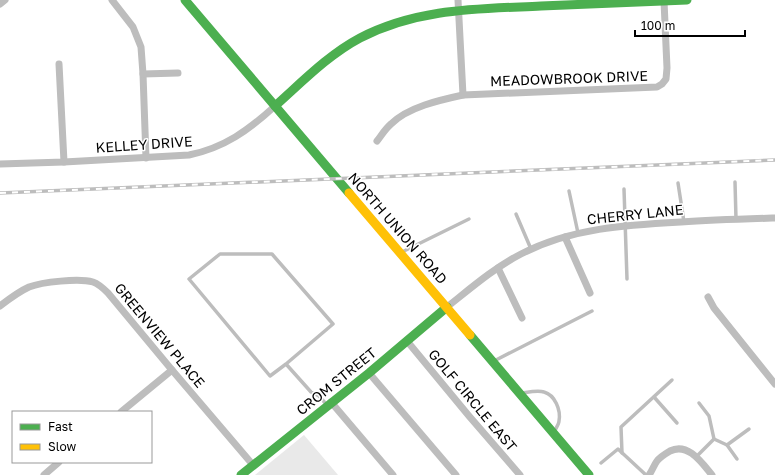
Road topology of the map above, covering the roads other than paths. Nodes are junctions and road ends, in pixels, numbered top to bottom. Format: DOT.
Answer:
graph roads {
  1 [pos="5,0"];
  2 [pos="112,0"];
  3 [pos="185,0"];
  4 [pos="458,0"];
  5 [pos="687,0"];
  6 [pos="664,1"];
  7 [pos="554,3"];
  8 [pos="0,4"];
  9 [pos="459,10"];
  10 [pos="59,64"];
  11 [pos="143,74"];
  12 [pos="178,74"];
  13 [pos="463,95"];
  14 [pos="275,106"];
  15 [pos="377,141"];
  16 [pos="146,158"];
  17 [pos="64,162"];
  18 [pos="0,164"];
  19 [pos="735,182"];
  20 [pos="678,183"];
  21 [pos="624,188"];
  22 [pos="569,191"];
  23 [pos="516,214"];
  24 [pos="775,218"];
  25 [pos="469,219"];
  26 [pos="736,219"];
  27 [pos="684,222"];
  28 [pos="626,225"];
  29 [pos="578,233"];
  30 [pos="565,237"];
  31 [pos="531,250"];
  32 [pos="400,253"];
  33 [pos="498,268"];
  34 [pos="627,279"];
  35 [pos="590,293"];
  36 [pos="708,297"];
  37 [pos="0,306"];
  38 [pos="447,307"];
  39 [pos="592,311"];
  40 [pos="522,318"];
  41 [pos="407,341"];
  42 [pos="493,362"];
  43 [pos="286,364"];
  44 [pos="172,370"];
  45 [pos="369,373"];
  46 [pos="672,380"];
  47 [pos="775,384"];
  48 [pos="520,394"];
  49 [pos="654,397"];
  50 [pos="699,403"];
  51 [pos="329,404"];
  52 [pos="122,411"];
  53 [pos="676,423"];
  54 [pos="748,429"];
  55 [pos="553,433"];
  56 [pos="714,439"];
  57 [pos="727,445"];
  58 [pos="622,453"];
  59 [pos="696,457"];
  60 [pos="737,459"];
  61 [pos="59,463"];
  62 [pos="601,464"];
  63 [pos="253,465"];
  64 [pos="44,475"];
  65 [pos="241,475"];
  66 [pos="393,475"];
  67 [pos="456,475"];
  68 [pos="520,475"];
  69 [pos="589,475"];
  70 [pos="646,475"];
  71 [pos="650,475"];
  72 [pos="712,475"];
  1 -- 8 [label="street"];
  2 -- 11 [label="street"];
  3 -- 14 [label="street, NORTH UNION ROAD"];
  4 -- 9 [label="street"];
  5 -- 6 [label="street"];
  6 -- 7 [label="street"];
  6 -- 13 [label="street, MEADOWBROOK DRIVE"];
  7 -- 9 [label="street"];
  9 -- 13 [label="street"];
  9 -- 14 [label="street"];
  10 -- 17 [label="street"];
  11 -- 12 [label="street"];
  11 -- 16 [label="street"];
  13 -- 15 [label="street"];
  14 -- 16 [label="street, KELLEY DRIVE"];
  14 -- 32 [label="street, NORTH UNION ROAD"];
  16 -- 17 [label="street, KELLEY DRIVE"];
  17 -- 18 [label="street, KELLEY DRIVE"];
  19 -- 26 [label="lane"];
  20 -- 27 [label="lane"];
  21 -- 28 [label="lane"];
  22 -- 29 [label="lane"];
  23 -- 31 [label="lane"];
  24 -- 26 [label="street, CHERRY LANE"];
  25 -- 32 [label="lane"];
  26 -- 27 [label="street, CHERRY LANE"];
  27 -- 28 [label="street, CHERRY LANE"];
  28 -- 29 [label="street, CHERRY LANE"];
  28 -- 34 [label="lane"];
  29 -- 30 [label="street, CHERRY LANE"];
  30 -- 31 [label="street, CHERRY LANE"];
  30 -- 35 [label="street"];
  31 -- 33 [label="street, CHERRY LANE"];
  32 -- 38 [label="street, NORTH UNION ROAD"];
  33 -- 38 [label="street, CHERRY LANE"];
  33 -- 40 [label="street"];
  36 -- 47 [label="street"];
  37 -- 44 [label="street, GREENVIEW PLACE"];
  38 -- 41 [label="street, CROM STREET"];
  38 -- 42 [label="street, NORTH UNION ROAD"];
  39 -- 42 [label="lane"];
  41 -- 45 [label="street, CROM STREET"];
  41 -- 68 [label="street, GOLF CIRCLE EAST"];
  42 -- 48 [label="street, NORTH UNION ROAD"];
  43 -- 43 [label="lane"];
  43 -- 51 [label="lane"];
  44 -- 52 [label="street"];
  44 -- 63 [label="street, GREENVIEW PLACE"];
  45 -- 51 [label="street, CROM STREET"];
  45 -- 67 [label="street"];
  46 -- 49 [label="lane"];
  48 -- 55 [label="street, NORTH UNION ROAD"];
  48 -- 55 [label="lane"];
  49 -- 53 [label="lane"];
  49 -- 58 [label="lane"];
  50 -- 56 [label="lane"];
  51 -- 63 [label="street, CROM STREET"];
  51 -- 66 [label="street"];
  54 -- 57 [label="lane"];
  55 -- 69 [label="street, NORTH UNION ROAD"];
  56 -- 57 [label="lane"];
  56 -- 59 [label="lane"];
  57 -- 60 [label="lane"];
  58 -- 62 [label="lane"];
  58 -- 70 [label="lane"];
  59 -- 71 [label="street"];
  59 -- 72 [label="street"];
  61 -- 64 [label="street"];
  63 -- 65 [label="street, CROM STREET"];
}
